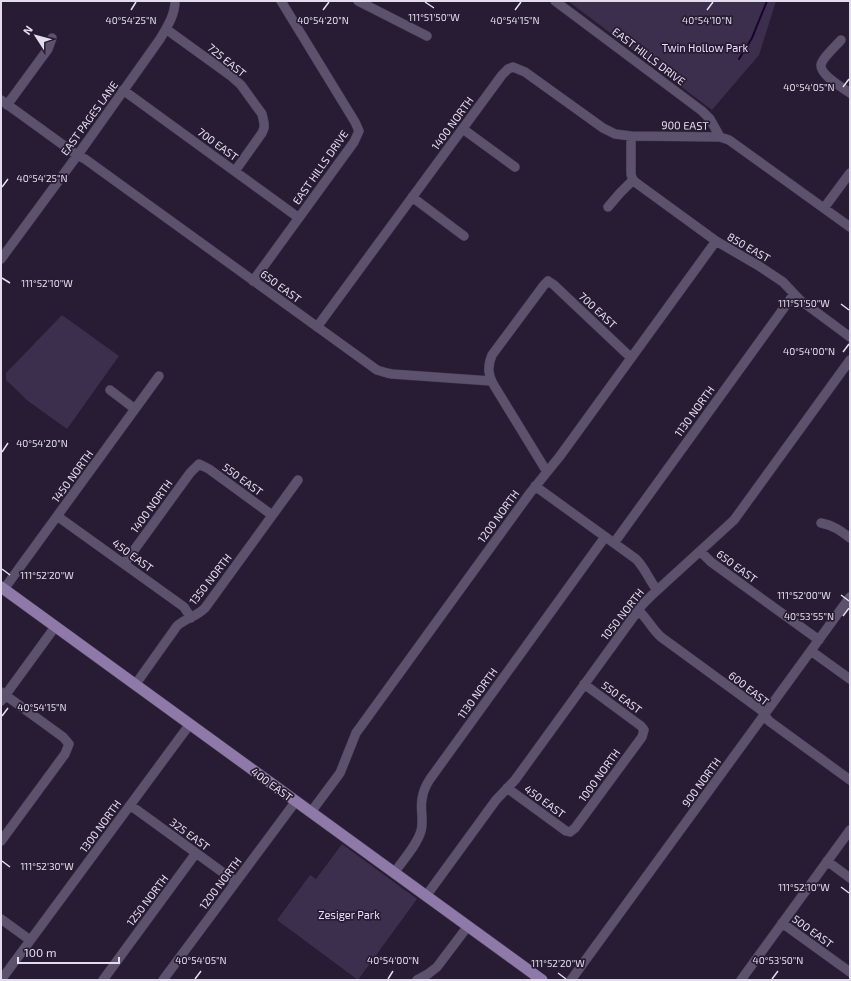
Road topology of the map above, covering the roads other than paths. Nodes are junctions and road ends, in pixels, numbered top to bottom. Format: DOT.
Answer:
graph roads {
  1 [pos="175,1"];
  2 [pos="282,1"];
  3 [pos="358,1"];
  4 [pos="555,1"];
  5 [pos="166,29"];
  6 [pos="427,36"];
  7 [pos="52,38"];
  8 [pos="841,40"];
  9 [pos="513,67"];
  10 [pos="123,90"];
  11 [pos="850,93"];
  12 [pos="4,103"];
  13 [pos="463,129"];
  14 [pos="631,136"];
  15 [pos="720,137"];
  16 [pos="77,155"];
  17 [pos="515,167"];
  18 [pos="235,171"];
  19 [pos="850,173"];
  20 [pos="633,180"];
  21 [pos="412,197"];
  22 [pos="608,207"];
  23 [pos="824,208"];
  24 [pos="299,218"];
  25 [pos="850,227"];
  26 [pos="464,236"];
  27 [pos="716,241"];
  28 [pos="1,258"];
  29 [pos="253,281"];
  30 [pos="794,294"];
  31 [pos="317,327"];
  32 [pos="850,337"];
  33 [pos="631,357"];
  34 [pos="850,360"];
  35 [pos="159,376"];
  36 [pos="491,381"];
  37 [pos="110,390"];
  38 [pos="135,409"];
  39 [pos="199,464"];
  40 [pos="547,472"];
  41 [pos="298,480"];
  42 [pos="535,486"];
  43 [pos="272,515"];
  44 [pos="57,516"];
  45 [pos="822,523"];
  46 [pos="605,537"];
  47 [pos="850,538"];
  48 [pos="614,543"];
  49 [pos="700,551"];
  50 [pos="124,564"];
  51 [pos="2,588"];
  52 [pos="657,590"];
  53 [pos="850,597"];
  54 [pos="638,610"];
  55 [pos="191,618"];
  56 [pos="55,627"];
  57 [pos="819,640"];
  58 [pos="811,651"];
  59 [pos="850,679"];
  60 [pos="135,684"];
  61 [pos="584,684"];
  62 [pos="2,696"];
  63 [pos="765,715"];
  64 [pos="190,724"];
  65 [pos="644,730"];
  66 [pos="850,780"];
  67 [pos="507,788"];
  68 [pos="296,801"];
  69 [pos="130,805"];
  70 [pos="311,812"];
  71 [pos="850,830"];
  72 [pos="570,832"];
  73 [pos="1,841"];
  74 [pos="196,854"];
  75 [pos="827,861"];
  76 [pos="394,873"];
  77 [pos="850,878"];
  78 [pos="236,882"];
  79 [pos="426,896"];
  80 [pos="1,919"];
  81 [pos="782,923"];
  82 [pos="468,926"];
  83 [pos="30,940"];
  84 [pos="850,972"];
  85 [pos="1,980"];
  86 [pos="103,980"];
  87 [pos="163,980"];
  88 [pos="417,980"];
  89 [pos="542,980"];
  90 [pos="571,980"];
  91 [pos="741,980"];
  1 -- 5 [label="street, EAST PAGES LANE"];
  2 -- 24 [label="street, EAST HILLS DRIVE"];
  3 -- 6 [label="street"];
  4 -- 15 [label="street, EAST HILLS DRIVE"];
  5 -- 10 [label="street, EAST PAGES LANE"];
  5 -- 18 [label="street, 725 EAST"];
  7 -- 12 [label="street"];
  8 -- 11 [label="street"];
  9 -- 13 [label="street, 1400 NORTH"];
  9 -- 14 [label="street, 900 EAST"];
  10 -- 16 [label="street, EAST PAGES LANE"];
  10 -- 18 [label="street, 700 EAST"];
  12 -- 16 [label="street, 650 EAST"];
  13 -- 17 [label="street"];
  13 -- 21 [label="street, 1400 NORTH"];
  14 -- 15 [label="street, 900 EAST"];
  14 -- 20 [label="street"];
  15 -- 23 [label="street, 900 EAST"];
  16 -- 28 [label="street, EAST PAGES LANE"];
  16 -- 29 [label="street, 650 EAST"];
  18 -- 24 [label="street, 700 EAST"];
  19 -- 23 [label="street"];
  20 -- 22 [label="street"];
  20 -- 27 [label="street, 850 EAST"];
  21 -- 26 [label="street"];
  21 -- 31 [label="street, 1400 NORTH"];
  23 -- 25 [label="street, 900 EAST"];
  24 -- 29 [label="street, EAST HILLS DRIVE"];
  27 -- 30 [label="street, 850 EAST"];
  27 -- 33 [label="street, 1200 NORTH"];
  29 -- 31 [label="street, 650 EAST"];
  30 -- 32 [label="street, 850 EAST"];
  30 -- 48 [label="street, 1130 NORTH"];
  31 -- 36 [label="street, 650 EAST"];
  33 -- 36 [label="street, 700 EAST"];
  33 -- 40 [label="street, 1200 NORTH"];
  34 -- 49 [label="street, 1050 NORTH"];
  35 -- 38 [label="street, 1450 NORTH"];
  36 -- 40 [label="street"];
  37 -- 38 [label="street"];
  38 -- 44 [label="street, 1450 NORTH"];
  39 -- 43 [label="street, 550 EAST"];
  39 -- 50 [label="street, 1400 NORTH"];
  40 -- 42 [label="street, 1200 NORTH"];
  41 -- 43 [label="street, 1350 NORTH"];
  42 -- 46 [label="street"];
  42 -- 70 [label="street, 1200 NORTH"];
  43 -- 55 [label="street, 1350 NORTH"];
  44 -- 50 [label="street, 450 EAST"];
  44 -- 51 [label="street, 1450 NORTH"];
  45 -- 47 [label="street"];
  46 -- 48 [label="street"];
  46 -- 76 [label="street, 1130 NORTH"];
  48 -- 52 [label="street"];
  49 -- 52 [label="street, 1050 NORTH"];
  49 -- 57 [label="street, 650 EAST"];
  50 -- 55 [label="street, 450 EAST"];
  51 -- 56 [label="main road, 400 EAST"];
  52 -- 54 [label="street, 1050 NORTH"];
  53 -- 57 [label="street, 900 NORTH"];
  54 -- 61 [label="street, 1050 NORTH"];
  54 -- 63 [label="street, 600 EAST"];
  55 -- 60 [label="street, 1350 NORTH"];
  56 -- 60 [label="main road, 400 EAST"];
  56 -- 62 [label="street"];
  57 -- 58 [label="street, 900 NORTH"];
  58 -- 59 [label="street"];
  58 -- 63 [label="street, 900 NORTH"];
  60 -- 64 [label="main road, 400 EAST"];
  61 -- 65 [label="street, 550 EAST"];
  61 -- 67 [label="street, 1050 NORTH"];
  62 -- 73 [label="street"];
  63 -- 66 [label="street, 600 EAST"];
  63 -- 90 [label="street, 900 NORTH"];
  64 -- 68 [label="main road, 400 EAST"];
  64 -- 69 [label="street, 1300 NORTH"];
  65 -- 72 [label="street, 1000 NORTH"];
  67 -- 72 [label="street, 450 EAST"];
  67 -- 79 [label="street, 1050 NORTH"];
  68 -- 70 [label="main road, 400 EAST"];
  68 -- 78 [label="street, 1200 NORTH"];
  69 -- 74 [label="street, 325 EAST"];
  69 -- 83 [label="street, 1300 NORTH"];
  70 -- 76 [label="main road, 400 EAST"];
  71 -- 75 [label="street"];
  74 -- 78 [label="street, 325 EAST"];
  74 -- 86 [label="street, 1250 NORTH"];
  75 -- 77 [label="street"];
  75 -- 81 [label="street"];
  76 -- 79 [label="main road, 400 EAST"];
  78 -- 87 [label="street, 1200 NORTH"];
  79 -- 82 [label="main road, 400 EAST"];
  80 -- 83 [label="street"];
  81 -- 84 [label="street, 500 EAST"];
  81 -- 91 [label="street"];
  82 -- 88 [label="street"];
  82 -- 89 [label="main road, 400 EAST"];
  83 -- 85 [label="street, 1300 NORTH"];
}
